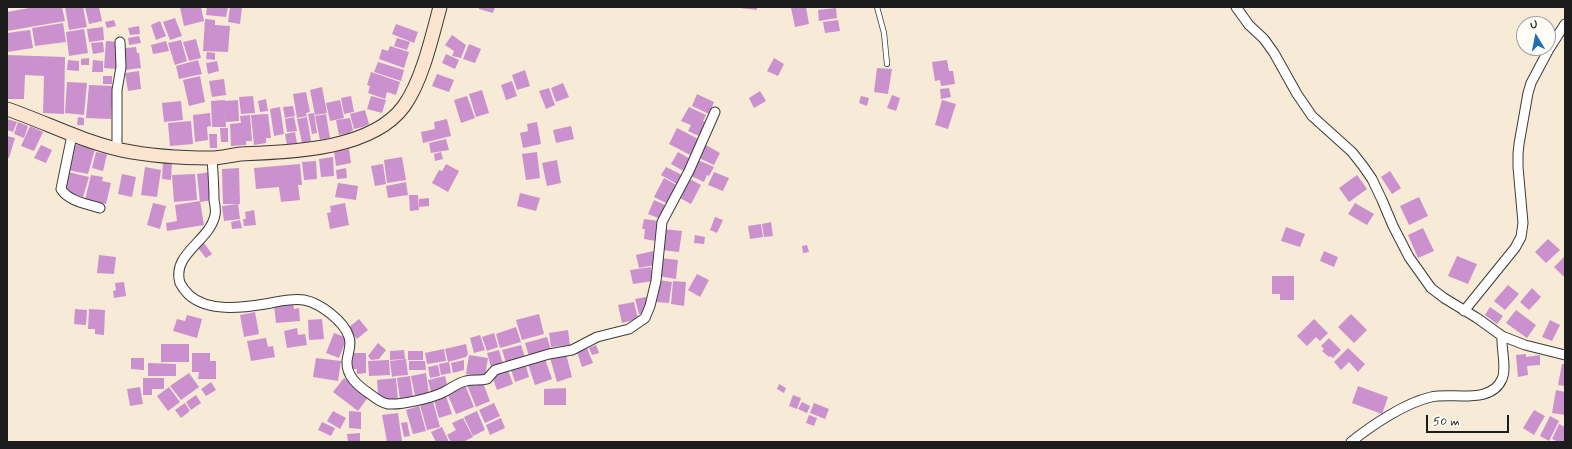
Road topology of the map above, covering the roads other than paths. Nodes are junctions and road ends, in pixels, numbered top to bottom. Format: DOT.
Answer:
graph roads {
  1 [pos="440,7"];
  2 [pos="877,7"];
  3 [pos="1236,7"];
  4 [pos="1565,24"];
  5 [pos="120,42"];
  6 [pos="887,64"];
  7 [pos="7,109"];
  8 [pos="715,112"];
  9 [pos="72,135"];
  10 [pos="117,148"];
  11 [pos="212,158"];
  12 [pos="100,208"];
  13 [pos="1464,311"];
  14 [pos="1502,336"];
  15 [pos="1565,356"];
  16 [pos="1351,442"];
  1 -- 11 [label="main road"];
  2 -- 6 [label="lane"];
  3 -- 13 [label="street"];
  4 -- 13 [label="street"];
  5 -- 10 [label="street"];
  7 -- 9 [label="main road"];
  8 -- 11 [label="street"];
  9 -- 10 [label="main road"];
  9 -- 12 [label="street"];
  10 -- 11 [label="main road"];
  13 -- 14 [label="street"];
  14 -- 15 [label="street"];
  14 -- 16 [label="street"];
}
